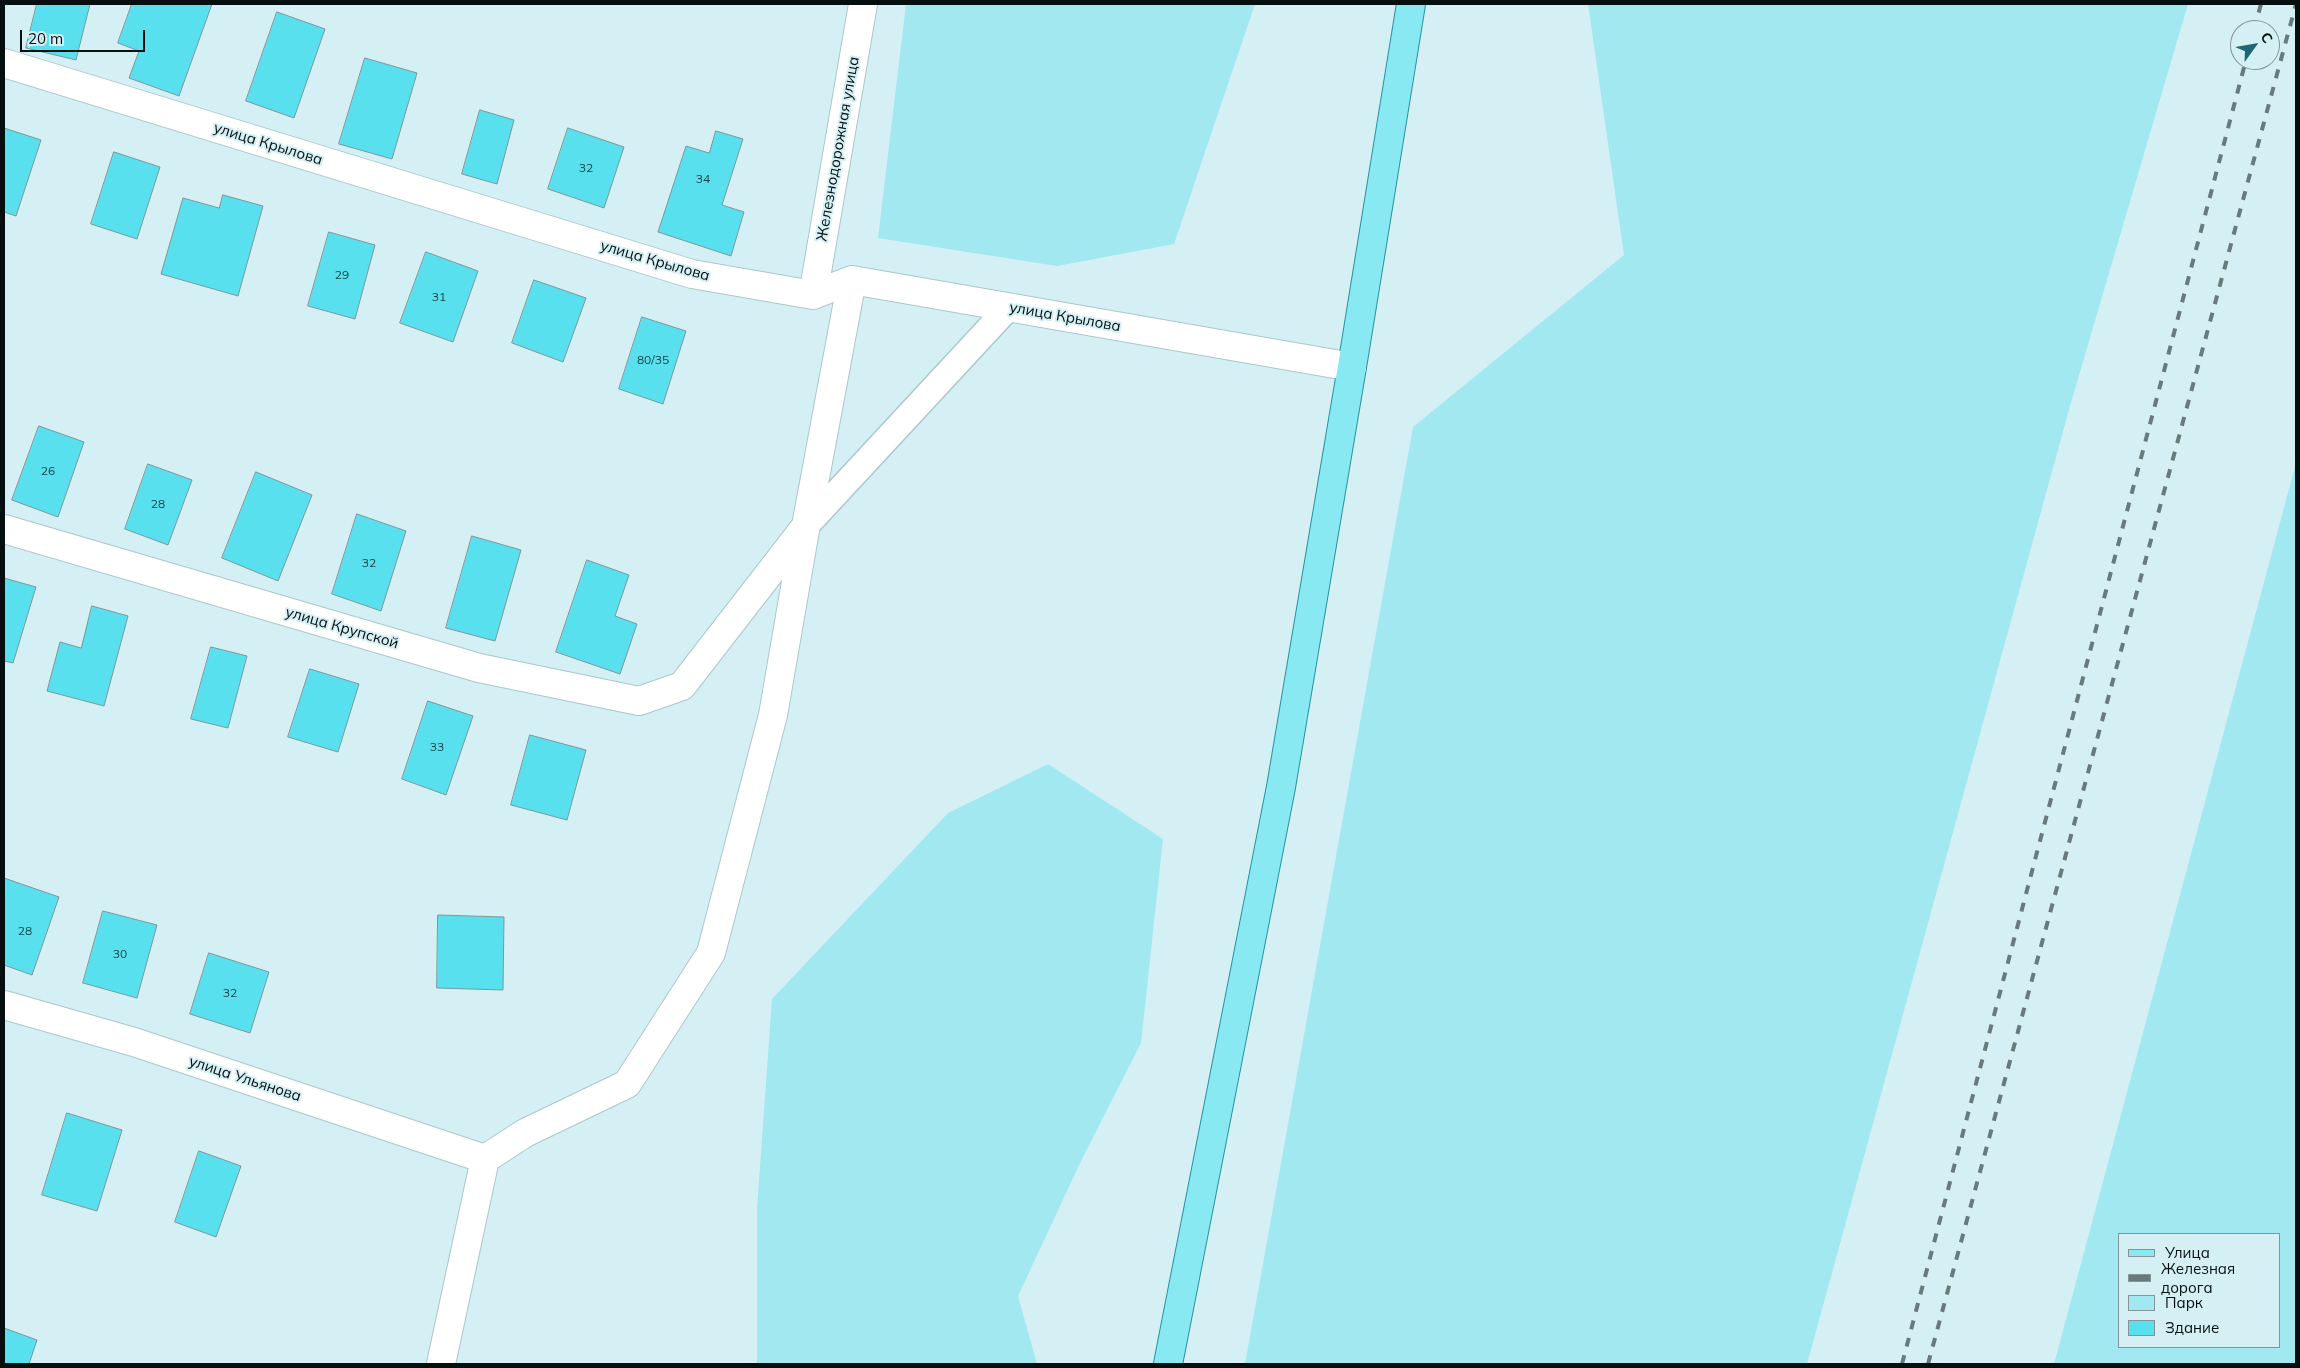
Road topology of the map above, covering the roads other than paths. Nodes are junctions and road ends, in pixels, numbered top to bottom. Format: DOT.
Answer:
graph roads {
  1 [pos="863,4"];
  2 [pos="1411,4"];
  3 [pos="4,63"];
  4 [pos="852,280"];
  5 [pos="813,295"];
  6 [pos="1009,307"];
  7 [pos="1352,367"];
  8 [pos="806,526"];
  9 [pos="4,529"];
  10 [pos="4,1005"];
  11 [pos="484,1159"];
  12 [pos="441,1364"];
  13 [pos="1168,1364"];
  1 -- 5 [label="street, Железнодорожная улица"];
  2 -- 7 [label="main road"];
  3 -- 5 [label="street, улица Крылова"];
  4 -- 5 [label="street"];
  4 -- 6 [label="street, улица Крылова"];
  4 -- 8 [label="street"];
  6 -- 7 [label="street, улица Крылова"];
  6 -- 8 [label="lane"];
  7 -- 13 [label="main road"];
  8 -- 9 [label="street, улица Крупской"];
  8 -- 11 [label="street"];
  10 -- 11 [label="street, улица Ульянова"];
  11 -- 12 [label="street"];
}
